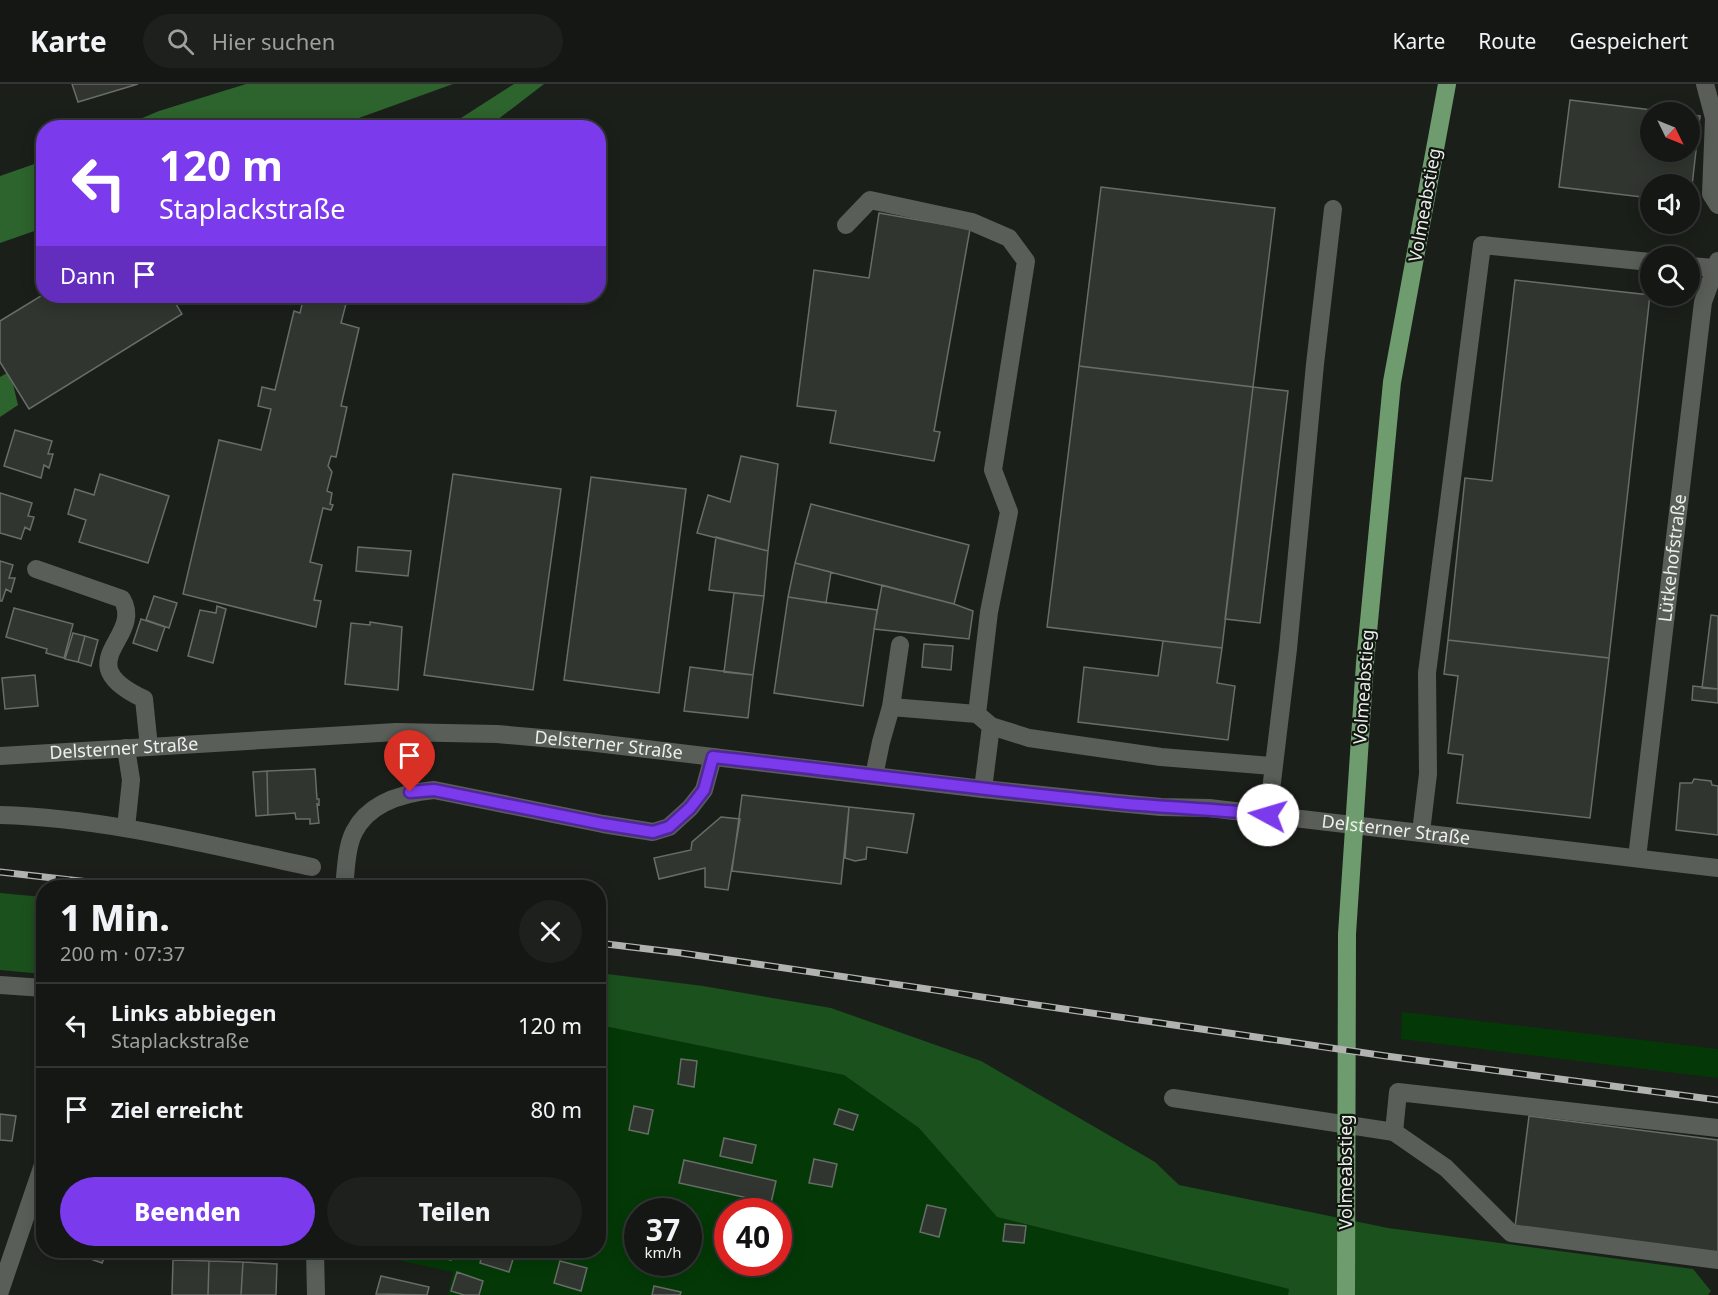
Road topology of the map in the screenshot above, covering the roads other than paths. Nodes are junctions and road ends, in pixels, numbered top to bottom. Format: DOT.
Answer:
graph roads {
  1 [pos="1447,84"];
  2 [pos="1705,84"];
  3 [pos="1718,205"];
  4 [pos="1333,209"];
  5 [pos="846,225"];
  6 [pos="1640,261"];
  7 [pos="1717,265"];
  8 [pos="1700,266"];
  9 [pos="36,568"];
  10 [pos="900,645"];
  11 [pos="891,707"];
  12 [pos="977,714"];
  13 [pos="992,726"];
  14 [pos="149,747"];
  15 [pos="126,748"];
  16 [pos="0,756"];
  17 [pos="713,757"];
  18 [pos="1273,766"];
  19 [pos="874,776"];
  20 [pos="982,789"];
  21 [pos="0,815"];
  22 [pos="1268,815"];
  23 [pos="126,828"];
  24 [pos="1420,832"];
  25 [pos="1637,858"];
  26 [pos="312,867"];
  27 [pos="1718,868"];
  28 [pos="345,880"];
  29 [pos="0,985"];
  30 [pos="36,987"];
  31 [pos="1173,1098"];
  32 [pos="1718,1128"];
  33 [pos="1394,1132"];
  34 [pos="36,1185"];
  35 [pos="315,1258"];
  36 [pos="1718,1260"];
  37 [pos="0,1291"];
  38 [pos="316,1295"];
  39 [pos="1347,1295"];
  1 -- 39 [label="main road, Volmeabstieg"];
  2 -- 3 [label="street"];
  4 -- 18 [label="street"];
  5 -- 12 [label="street"];
  6 -- 24 [label="street"];
  7 -- 8 [label="street"];
  7 -- 25 [label="street, Lütkehofstraße"];
  9 -- 14 [label="street"];
  10 -- 11 [label="street"];
  11 -- 12 [label="street"];
  11 -- 19 [label="street"];
  12 -- 13 [label="street"];
  13 -- 18 [label="street"];
  13 -- 20 [label="street"];
  14 -- 15 [label="street, Delsterner Straße"];
  14 -- 17 [label="street, Delsterner Straße"];
  15 -- 16 [label="street, Delsterner Straße"];
  15 -- 23 [label="street"];
  17 -- 19 [label="street, Delsterner Straße"];
  17 -- 28 [label="street"];
  18 -- 22 [label="street"];
  19 -- 20 [label="street, Delsterner Straße"];
  20 -- 22 [label="street, Delsterner Straße"];
  21 -- 23 [label="street"];
  22 -- 24 [label="street, Delsterner Straße"];
  23 -- 26 [label="street"];
  24 -- 25 [label="street, Delsterner Straße"];
  25 -- 27 [label="street, Delsterner Straße"];
  29 -- 30 [label="street"];
  31 -- 33 [label="street"];
  32 -- 33 [label="street"];
  33 -- 36 [label="street"];
  34 -- 37 [label="street"];
  35 -- 38 [label="street"];
}
